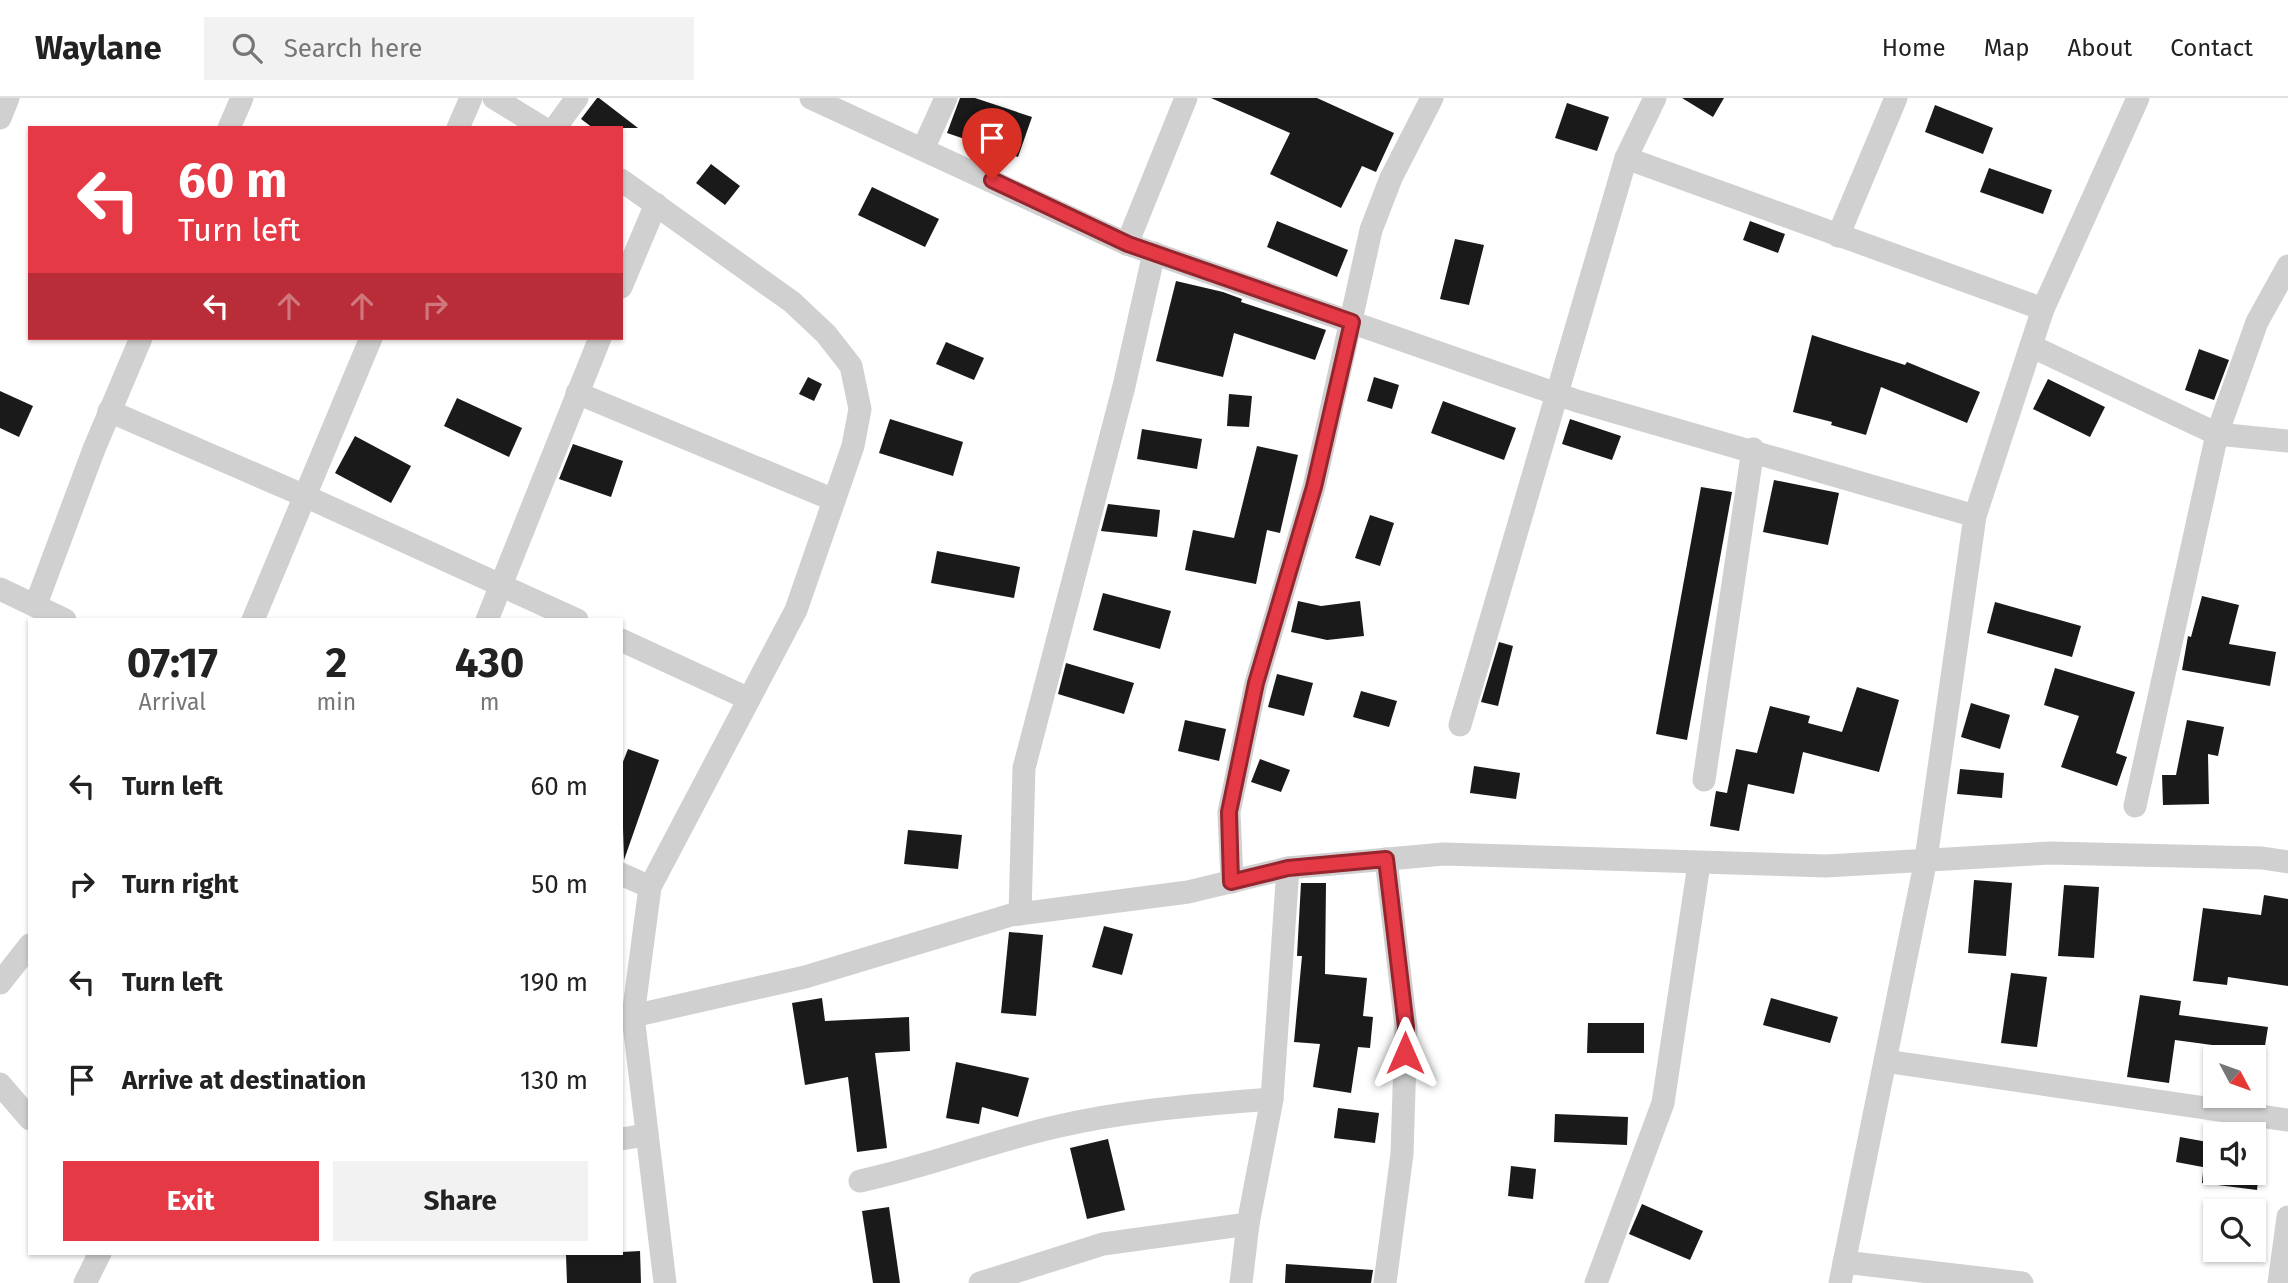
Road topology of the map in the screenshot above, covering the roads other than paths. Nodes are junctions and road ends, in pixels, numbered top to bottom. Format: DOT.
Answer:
graph roads {
  1 [pos="8,98"];
  2 [pos="242,98"];
  3 [pos="471,98"];
  4 [pos="494,98"];
  5 [pos="577,98"];
  6 [pos="811,98"];
  7 [pos="946,98"];
  8 [pos="1186,98"];
  9 [pos="1432,98"];
  10 [pos="1655,98"];
  11 [pos="1896,98"];
  12 [pos="2138,98"];
  13 [pos="0,118"];
  14 [pos="230,126"];
  15 [pos="459,126"];
  16 [pos="540,126"];
  17 [pos="556,126"];
  18 [pos="923,149"];
  19 [pos="1626,158"];
  20 [pos="623,181"];
  21 [pos="656,204"];
  22 [pos="1838,236"];
  23 [pos="1128,244"];
  24 [pos="1154,253"];
  25 [pos="2288,266"];
  26 [pos="623,282"];
  27 [pos="2043,309"];
  28 [pos="1352,322"];
  29 [pos="140,340"];
  30 [pos="371,340"];
  31 [pos="599,340"];
  32 [pos="2031,346"];
  33 [pos="577,393"];
  34 [pos="1556,394"];
  35 [pos="109,411"];
  36 [pos="2217,434"];
  37 [pos="2288,441"];
  38 [pos="1753,449"];
  39 [pos="305,496"];
  40 [pos="834,500"];
  41 [pos="1975,516"];
  42 [pos="502,584"];
  43 [pos="0,589"];
  44 [pos="36,604"];
  45 [pos="61,618"];
  46 [pos="254,618"];
  47 [pos="488,618"];
  48 [pos="573,618"];
  49 [pos="623,641"];
  50 [pos="749,699"];
  51 [pos="1460,725"];
  52 [pos="1704,780"];
  53 [pos="2135,806"];
  54 [pos="1386,859"];
  55 [pos="1926,859"];
  56 [pos="2288,862"];
  57 [pos="1699,864"];
  58 [pos="1288,868"];
  59 [pos="623,875"];
  60 [pos="1231,882"];
  61 [pos="650,887"];
  62 [pos="1020,914"];
  63 [pos="28,948"];
  64 [pos="0,983"];
  65 [pos="634,1016"];
  66 [pos="1885,1060"];
  67 [pos="0,1084"];
  68 [pos="1272,1099"];
  69 [pos="28,1117"];
  70 [pos="2288,1120"];
  71 [pos="646,1135"];
  72 [pos="623,1139"];
  73 [pos="860,1181"];
  74 [pos="2288,1217"];
  75 [pos="1248,1224"];
  76 [pos="99,1255"];
  77 [pos="1842,1273"];
  78 [pos="85,1283"];
  79 [pos="665,1283"];
  80 [pos="980,1283"];
  81 [pos="1241,1283"];
  82 [pos="1385,1283"];
  83 [pos="1596,1283"];
  84 [pos="2022,1283"];
  85 [pos="2279,1283"];
  1 -- 13 [label="street"];
  2 -- 14 [label="street"];
  3 -- 15 [label="street"];
  4 -- 16 [label="street"];
  5 -- 17 [label="street"];
  6 -- 18 [label="street"];
  7 -- 18 [label="street"];
  8 -- 23 [label="street"];
  9 -- 28 [label="street"];
  10 -- 19 [label="street"];
  11 -- 22 [label="street"];
  12 -- 27 [label="street"];
  18 -- 23 [label="street"];
  19 -- 22 [label="street"];
  19 -- 34 [label="street"];
  20 -- 21 [label="street"];
  21 -- 26 [label="street"];
  21 -- 40 [label="street"];
  22 -- 27 [label="street"];
  23 -- 24 [label="street"];
  24 -- 28 [label="street"];
  24 -- 62 [label="street"];
  25 -- 36 [label="street"];
  27 -- 32 [label="street"];
  28 -- 34 [label="street"];
  28 -- 60 [label="street"];
  29 -- 35 [label="street"];
  30 -- 39 [label="street"];
  31 -- 33 [label="street"];
  32 -- 36 [label="street"];
  32 -- 41 [label="street"];
  33 -- 40 [label="street"];
  33 -- 42 [label="street"];
  34 -- 38 [label="street"];
  34 -- 51 [label="street"];
  35 -- 39 [label="street"];
  35 -- 44 [label="street"];
  36 -- 37 [label="street"];
  36 -- 53 [label="street"];
  38 -- 41 [label="street"];
  38 -- 52 [label="street"];
  39 -- 42 [label="street"];
  39 -- 46 [label="street"];
  40 -- 50 [label="street"];
  41 -- 55 [label="street"];
  42 -- 47 [label="street"];
  42 -- 48 [label="street"];
  43 -- 44 [label="street"];
  44 -- 45 [label="street"];
  49 -- 50 [label="street"];
  50 -- 61 [label="street"];
  54 -- 57 [label="street"];
  54 -- 58 [label="street"];
  54 -- 82 [label="street"];
  55 -- 56 [label="street"];
  55 -- 57 [label="street"];
  55 -- 66 [label="street"];
  57 -- 83 [label="street"];
  58 -- 60 [label="street"];
  58 -- 68 [label="street"];
  59 -- 61 [label="street"];
  60 -- 62 [label="street"];
  61 -- 65 [label="street"];
  62 -- 65 [label="street"];
  63 -- 64 [label="street"];
  65 -- 71 [label="street"];
  66 -- 70 [label="street"];
  66 -- 77 [label="street"];
  67 -- 69 [label="street"];
  68 -- 73 [label="street"];
  68 -- 75 [label="street"];
  71 -- 72 [label="street"];
  71 -- 79 [label="street"];
  74 -- 85 [label="street"];
  75 -- 80 [label="street"];
  75 -- 81 [label="street"];
  76 -- 78 [label="street"];
  77 -- 84 [label="street"];
}
